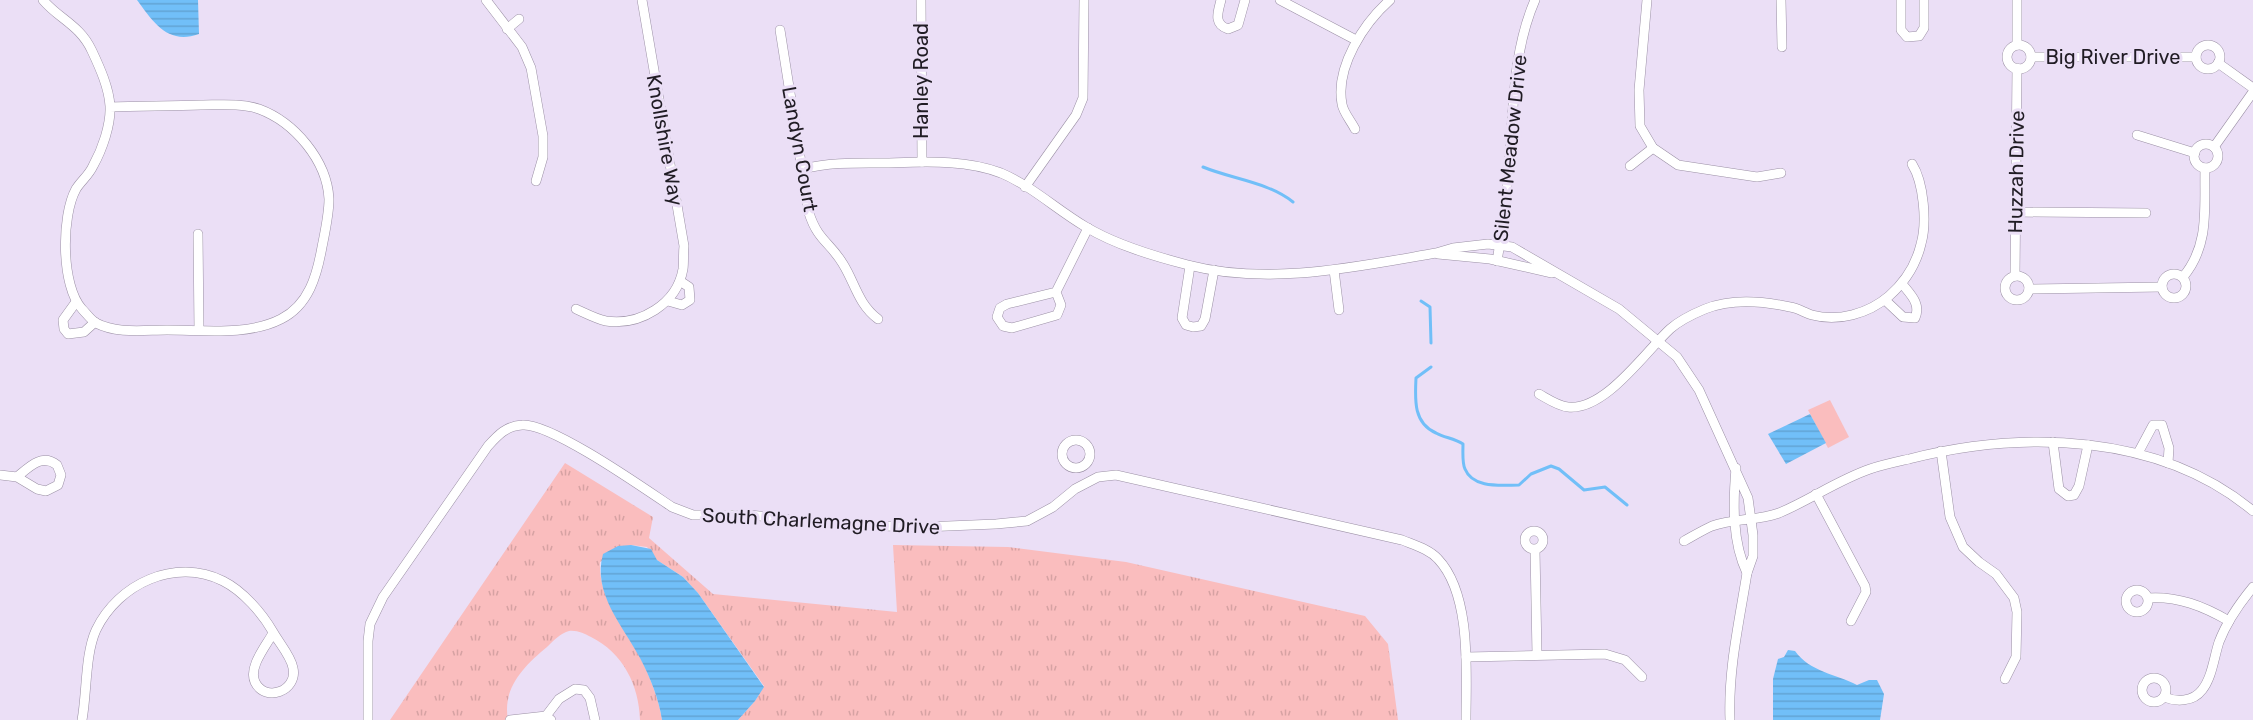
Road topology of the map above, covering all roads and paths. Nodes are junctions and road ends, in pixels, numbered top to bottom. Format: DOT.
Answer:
graph roads {
  1 [pos="43,0"];
  2 [pos="486,0"];
  3 [pos="642,0"];
  4 [pos="921,0"];
  5 [pos="1084,0"];
  6 [pos="1221,0"];
  7 [pos="1245,0"];
  8 [pos="1280,0"];
  9 [pos="1390,0"];
  10 [pos="1535,0"];
  11 [pos="1647,0"];
  12 [pos="1781,0"];
  13 [pos="1900,0"];
  14 [pos="1924,0"];
  15 [pos="2018,0"];
  16 [pos="519,19"];
  17 [pos="507,29"];
  18 [pos="780,30"];
  19 [pos="1356,40"];
  20 [pos="2017,45"];
  21 [pos="1782,47"];
  22 [pos="2031,57"];
  23 [pos="2196,57"];
  24 [pos="2218,63"];
  25 [pos="2018,68"];
  26 [pos="2253,90"];
  27 [pos="110,107"];
  28 [pos="1355,129"];
  29 [pos="2138,135"];
  30 [pos="2214,147"];
  31 [pos="1653,148"];
  32 [pos="2195,153"];
  33 [pos="922,162"];
  34 [pos="1912,164"];
  35 [pos="1630,166"];
  36 [pos="2205,168"];
  37 [pos="803,169"];
  38 [pos="1781,173"];
  39 [pos="536,181"];
  40 [pos="1025,187"];
  41 [pos="2016,212"];
  42 [pos="2146,213"];
  43 [pos="1088,228"];
  44 [pos="198,234"];
  45 [pos="1500,245"];
  46 [pos="1436,253"];
  47 [pos="1497,261"];
  48 [pos="1190,266"];
  49 [pos="1215,270"];
  50 [pos="1334,270"];
  51 [pos="1557,274"];
  52 [pos="2015,276"];
  53 [pos="2183,277"];
  54 [pos="680,280"];
  55 [pos="1903,285"];
  56 [pos="2162,287"];
  57 [pos="2029,289"];
  58 [pos="1056,292"];
  59 [pos="1885,300"];
  60 [pos="668,301"];
  61 [pos="76,302"];
  62 [pos="576,309"];
  63 [pos="1339,310"];
  64 [pos="878,319"];
  65 [pos="95,322"];
  66 [pos="199,330"];
  67 [pos="1658,342"];
  68 [pos="1539,394"];
  69 [pos="2053,442"];
  70 [pos="2088,445"];
  71 [pos="1941,451"];
  72 [pos="2138,453"];
  73 [pos="2168,463"];
  74 [pos="1083,467"];
  75 [pos="1736,468"];
  76 [pos="0,476"];
  77 [pos="17,477"];
  78 [pos="1088,482"];
  79 [pos="1816,494"];
  80 [pos="2253,511"];
  81 [pos="1751,520"];
  82 [pos="1735,521"];
  83 [pos="1684,541"];
  84 [pos="1535,550"];
  85 [pos="1747,573"];
  86 [pos="2253,587"];
  87 [pos="2148,598"];
  88 [pos="1851,621"];
  89 [pos="2229,621"];
  90 [pos="273,633"];
  91 [pos="1537,655"];
  92 [pos="1466,657"];
  93 [pos="1642,677"];
  94 [pos="2005,679"];
  95 [pos="2164,697"];
  96 [pos="549,718"];
  97 [pos="82,720"];
  98 [pos="368,720"];
  99 [pos="510,720"];
  100 [pos="595,720"];
  101 [pos="1466,720"];
  102 [pos="1730,720"];
  1 -- 27 [label="street"];
  2 -- 17 [label="street"];
  3 -- 54 [label="street, Knollshire Way"];
  4 -- 33 [label="street, Hanley Road"];
  5 -- 40 [label="street"];
  6 -- 7 [label="street"];
  8 -- 19 [label="street"];
  9 -- 19 [label="street"];
  10 -- 45 [label="street, Silent Meadow Drive"];
  11 -- 31 [label="street"];
  12 -- 21 [label="street"];
  13 -- 14 [label="street"];
  15 -- 20 [label="street, Huzzah Drive"];
  16 -- 17 [label="street"];
  17 -- 39 [label="street"];
  18 -- 37 [label="street, Landyn Court"];
  19 -- 28 [label="street"];
  20 -- 22 [label="street"];
  20 -- 25 [label="street, Huzzah Drive"];
  22 -- 23 [label="street, Big River Drive"];
  22 -- 25 [label="street"];
  23 -- 24 [label="street, Big River Drive"];
  23 -- 24 [label="street, Big River Drive"];
  24 -- 26 [label="street, Big River Drive"];
  25 -- 41 [label="street, Huzzah Drive"];
  26 -- 30 [label="street"];
  27 -- 61 [label="street"];
  27 -- 66 [label="street"];
  29 -- 32 [label="street"];
  30 -- 32 [label="street"];
  30 -- 36 [label="street"];
  31 -- 35 [label="street"];
  31 -- 38 [label="street"];
  32 -- 36 [label="street"];
  33 -- 37 [label="street"];
  33 -- 40 [label="street"];
  34 -- 55 [label="street"];
  36 -- 53 [label="street"];
  37 -- 64 [label="street, Landyn Court"];
  40 -- 43 [label="street"];
  41 -- 42 [label="street"];
  41 -- 52 [label="street, Huzzah Drive"];
  43 -- 48 [label="street"];
  43 -- 58 [label="street"];
  44 -- 66 [label="street"];
  45 -- 46 [label="street"];
  45 -- 47 [label="street, Silent Meadow Drive"];
  45 -- 51 [label="street"];
  46 -- 47 [label="street"];
  46 -- 50 [label="street"];
  47 -- 51 [label="street"];
  48 -- 49 [label="street"];
  48 -- 49 [label="street"];
  49 -- 50 [label="street"];
  50 -- 63 [label="street"];
  51 -- 67 [label="street"];
  52 -- 57 [label="street"];
  52 -- 57 [label="street"];
  53 -- 56 [label="street"];
  53 -- 56 [label="street"];
  54 -- 60 [label="street, Knollshire Way"];
  54 -- 60 [label="street, Knollshire Way"];
  55 -- 59 [label="street"];
  55 -- 59 [label="street"];
  56 -- 57 [label="street"];
  58 -- 58 [label="street"];
  59 -- 67 [label="street"];
  60 -- 62 [label="street, Knollshire Way"];
  61 -- 65 [label="street"];
  61 -- 65 [label="street"];
  65 -- 66 [label="street"];
  67 -- 68 [label="street"];
  67 -- 75 [label="street"];
  69 -- 70 [label="street"];
  69 -- 70 [label="street"];
  69 -- 71 [label="street"];
  70 -- 72 [label="street"];
  71 -- 79 [label="street"];
  71 -- 94 [label="street"];
  72 -- 73 [label="street"];
  72 -- 73 [label="street"];
  73 -- 80 [label="street"];
  74 -- 78 [label="street"];
  75 -- 81 [label="street"];
  75 -- 82 [label="street"];
  76 -- 77 [label="street"];
  77 -- 77 [label="street"];
  78 -- 92 [label="street, South Charlemagne Drive"];
  78 -- 98 [label="street, South Charlemagne Drive"];
  79 -- 81 [label="street"];
  79 -- 88 [label="street"];
  81 -- 82 [label="street"];
  81 -- 85 [label="street"];
  82 -- 83 [label="street"];
  82 -- 85 [label="street"];
  84 -- 91 [label="street"];
  85 -- 102 [label="street"];
  86 -- 89 [label="street"];
  87 -- 89 [label="street"];
  89 -- 95 [label="street"];
  90 -- 90 [label="street"];
  90 -- 97 [label="street"];
  91 -- 92 [label="street"];
  91 -- 93 [label="street"];
  92 -- 101 [label="street, South Charlemagne Drive"];
  96 -- 99 [label="street"];
  96 -- 100 [label="street"];
}
